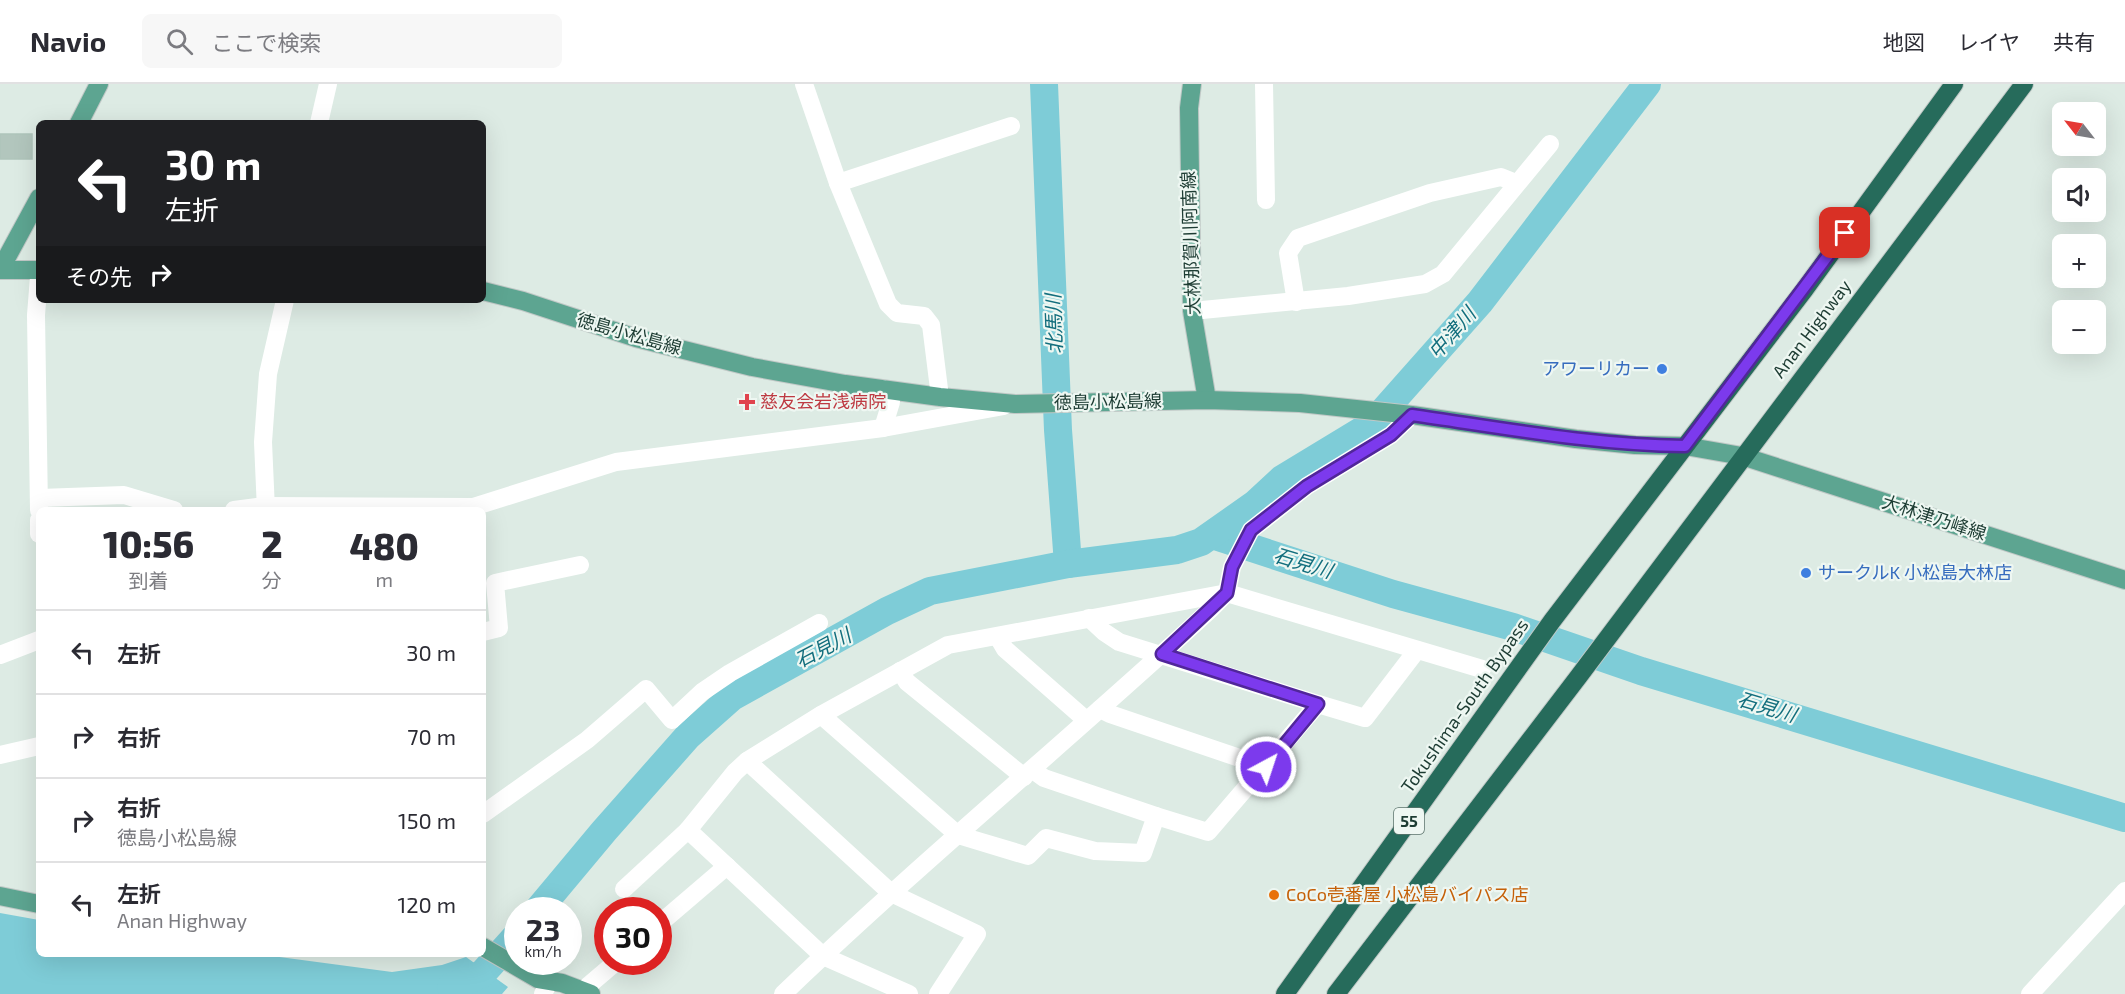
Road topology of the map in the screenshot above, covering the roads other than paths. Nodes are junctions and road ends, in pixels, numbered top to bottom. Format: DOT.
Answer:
graph roads {
  1 [pos="99,84"];
  2 [pos="328,84"];
  3 [pos="804,84"];
  4 [pos="1192,84"];
  5 [pos="1264,84"];
  6 [pos="1954,84"];
  7 [pos="2024,84"];
  8 [pos="81,120"];
  9 [pos="320,120"];
  10 [pos="1011,126"];
  11 [pos="1550,144"];
  12 [pos="838,183"];
  13 [pos="1516,183"];
  14 [pos="1266,200"];
  15 [pos="36,204"];
  16 [pos="0,270"];
  17 [pos="36,270"];
  18 [pos="486,292"];
  19 [pos="1296,302"];
  20 [pos="37,303"];
  21 [pos="284,303"];
  22 [pos="1192,311"];
  23 [pos="883,389"];
  24 [pos="940,397"];
  25 [pos="1207,400"];
  26 [pos="1015,404"];
  27 [pos="1412,415"];
  28 [pos="883,428"];
  29 [pos="1685,446"];
  30 [pos="1742,456"];
  31 [pos="39,504"];
  32 [pos="164,507"];
  33 [pos="265,507"];
  34 [pos="473,507"];
  35 [pos="580,565"];
  36 [pos="2125,580"];
  37 [pos="1227,593"];
  38 [pos="1089,618"];
  39 [pos="819,623"];
  40 [pos="486,631"];
  41 [pos="998,637"];
  42 [pos="36,641"];
  43 [pos="1417,650"];
  44 [pos="1162,654"];
  45 [pos="0,655"];
  46 [pos="1482,669"];
  47 [pos="900,672"];
  48 [pos="1318,704"];
  49 [pos="821,715"];
  50 [pos="1093,715"];
  51 [pos="36,747"];
  52 [pos="0,755"];
  53 [pos="747,761"];
  54 [pos="1266,767"];
  55 [pos="1029,773"];
  56 [pos="486,812"];
  57 [pos="1156,816"];
  58 [pos="688,830"];
  59 [pos="958,835"];
  60 [pos="727,866"];
  61 [pos="624,889"];
  62 [pos="2125,891"];
  63 [pos="891,893"];
  64 [pos="0,896"];
  65 [pos="36,896"];
  66 [pos="20,901"];
  67 [pos="36,904"];
  68 [pos="672,913"];
  69 [pos="486,949"];
  70 [pos="823,956"];
  71 [pos="601,975"];
  72 [pos="546,987"];
  73 [pos="588,993"];
  74 [pos="783,994"];
  75 [pos="909,994"];
  76 [pos="938,994"];
  77 [pos="1285,994"];
  78 [pos="1336,994"];
  79 [pos="2030,994"];
  1 -- 8 [label="main road"];
  2 -- 9 [label="street"];
  3 -- 12 [label="street"];
  4 -- 22 [label="main road, 大林那賀川阿南線"];
  5 -- 14 [label="street"];
  6 -- 29 [label="highway, Anan Highway / 55"];
  7 -- 30 [label="highway, Anan Highway / 55"];
  10 -- 12 [label="street"];
  11 -- 13 [label="street"];
  12 -- 24 [label="street"];
  13 -- 19 [label="street"];
  13 -- 19 [label="street"];
  15 -- 16 [label="main road"];
  16 -- 17 [label="main road"];
  18 -- 23 [label="main road, 徳島小松島線"];
  19 -- 22 [label="street"];
  20 -- 31 [label="street"];
  21 -- 33 [label="street"];
  22 -- 25 [label="main road, 大林那賀川阿南線"];
  23 -- 24 [label="main road, 徳島小松島線"];
  23 -- 28 [label="street"];
  24 -- 26 [label="main road, 徳島小松島線"];
  25 -- 26 [label="main road, 徳島小松島線"];
  25 -- 27 [label="main road, 徳島小松島線"];
  26 -- 28 [label="street"];
  27 -- 29 [label="main road, 徳島小松島線"];
  27 -- 37 [label="street"];
  28 -- 34 [label="street"];
  29 -- 30 [label="main road, 徳島小松島線"];
  29 -- 77 [label="highway, Tokushima-South Bypass / 55"];
  30 -- 36 [label="main road, 大林津乃峰線"];
  30 -- 78 [label="highway, 55"];
  31 -- 32 [label="street"];
  35 -- 40 [label="street"];
  37 -- 38 [label="street"];
  37 -- 43 [label="street"];
  37 -- 44 [label="street"];
  38 -- 41 [label="street"];
  38 -- 44 [label="street"];
  39 -- 56 [label="street"];
  41 -- 47 [label="street"];
  41 -- 50 [label="street"];
  42 -- 45 [label="street"];
  43 -- 46 [label="street"];
  43 -- 48 [label="street"];
  44 -- 48 [label="street"];
  44 -- 50 [label="street"];
  47 -- 49 [label="street"];
  47 -- 55 [label="street"];
  48 -- 54 [label="street"];
  49 -- 53 [label="street"];
  49 -- 59 [label="street"];
  50 -- 54 [label="street"];
  50 -- 55 [label="street"];
  51 -- 52 [label="street"];
  53 -- 58 [label="street"];
  53 -- 63 [label="street"];
  54 -- 57 [label="street"];
  55 -- 57 [label="street"];
  55 -- 59 [label="street"];
  57 -- 59 [label="street"];
  58 -- 60 [label="street"];
  58 -- 61 [label="street"];
  59 -- 63 [label="street"];
  60 -- 68 [label="street"];
  60 -- 70 [label="street"];
  62 -- 79 [label="street"];
  63 -- 70 [label="street"];
  63 -- 76 [label="street"];
  64 -- 66 [label="main road"];
  65 -- 66 [label="street"];
  66 -- 67 [label="main road"];
  69 -- 72 [label="main road"];
  70 -- 74 [label="street"];
  70 -- 75 [label="street"];
  71 -- 73 [label="street"];
  72 -- 73 [label="main road"];
}
